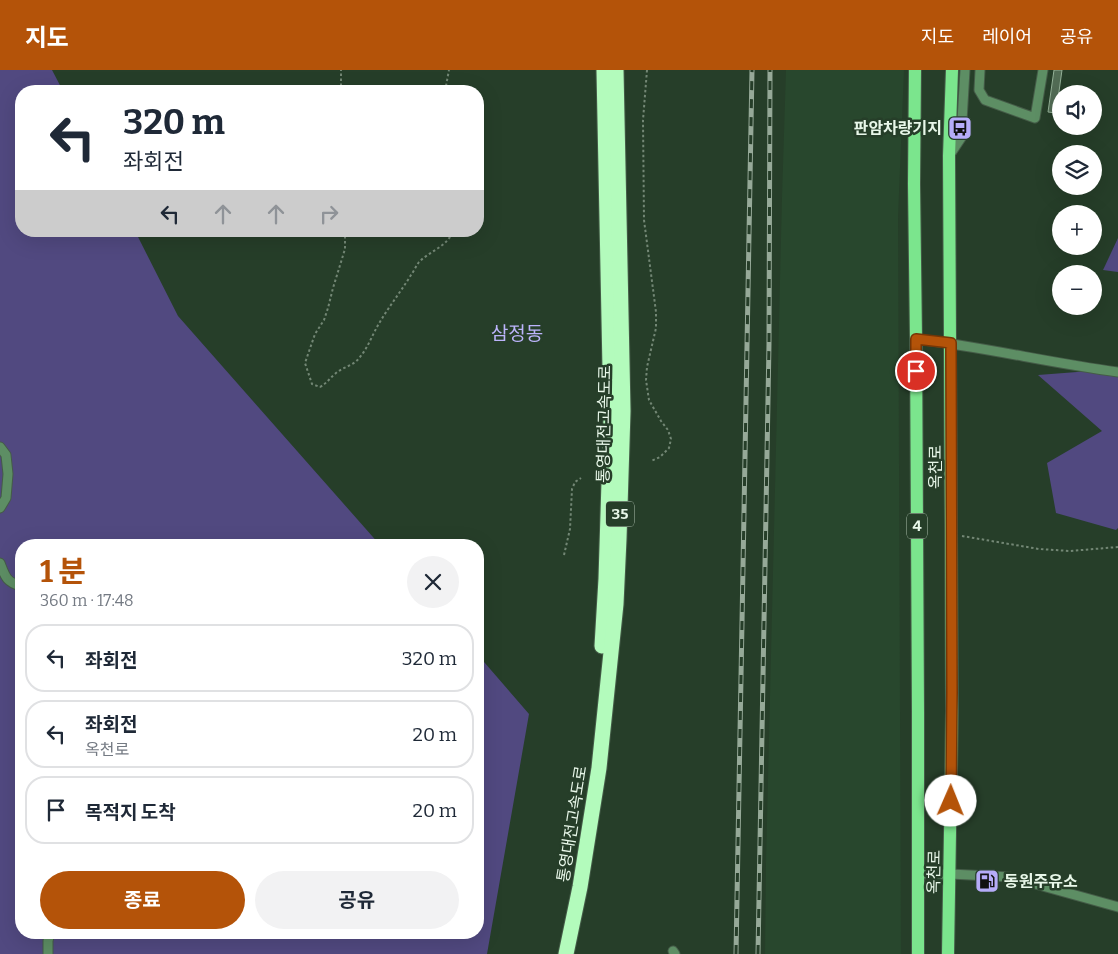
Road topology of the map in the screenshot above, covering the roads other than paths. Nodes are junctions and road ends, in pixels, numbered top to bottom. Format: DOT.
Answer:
graph roads {
  1 [pos="604,70"];
  2 [pos="616,70"];
  3 [pos="624,70"];
  4 [pos="915,70"];
  5 [pos="952,70"];
  6 [pos="965,70"];
  7 [pos="980,70"];
  8 [pos="1043,70"];
  9 [pos="949,156"];
  10 [pos="618,195"];
  11 [pos="916,339"];
  12 [pos="951,343"];
  13 [pos="1118,372"];
  14 [pos="0,446"];
  15 [pos="0,508"];
  16 [pos="0,563"];
  17 [pos="15,584"];
  18 [pos="918,874"];
  19 [pos="950,874"];
  20 [pos="1118,907"];
  21 [pos="48,939"];
  22 [pos="48,954"];
  23 [pos="556,954"];
  24 [pos="566,954"];
  25 [pos="918,954"];
  26 [pos="948,954"];
  1 -- 23 [label="highway, 통영대전고속도로 / 35"];
  2 -- 10 [label="highway, 통영대전고속도로 / 35"];
  3 -- 10 [label="highway"];
  4 -- 11 [label="main road, 옥천로 / 4"];
  5 -- 9 [label="main road, 옥천로 / 4"];
  6 -- 9 [label="street"];
  7 -- 8 [label="street"];
  9 -- 12 [label="main road, 옥천로 / 4"];
  10 -- 24 [label="highway, 통영대전고속도로 / 35"];
  11 -- 12 [label="street"];
  11 -- 18 [label="main road, 옥천로 / 4"];
  12 -- 13 [label="street"];
  12 -- 19 [label="main road, 옥천로 / 4"];
  14 -- 15 [label="street"];
  16 -- 17 [label="street"];
  18 -- 19 [label="street"];
  18 -- 25 [label="main road, 옥천로 / 4"];
  19 -- 20 [label="street"];
  19 -- 26 [label="main road, 옥천로 / 4"];
  21 -- 22 [label="street"];
}
